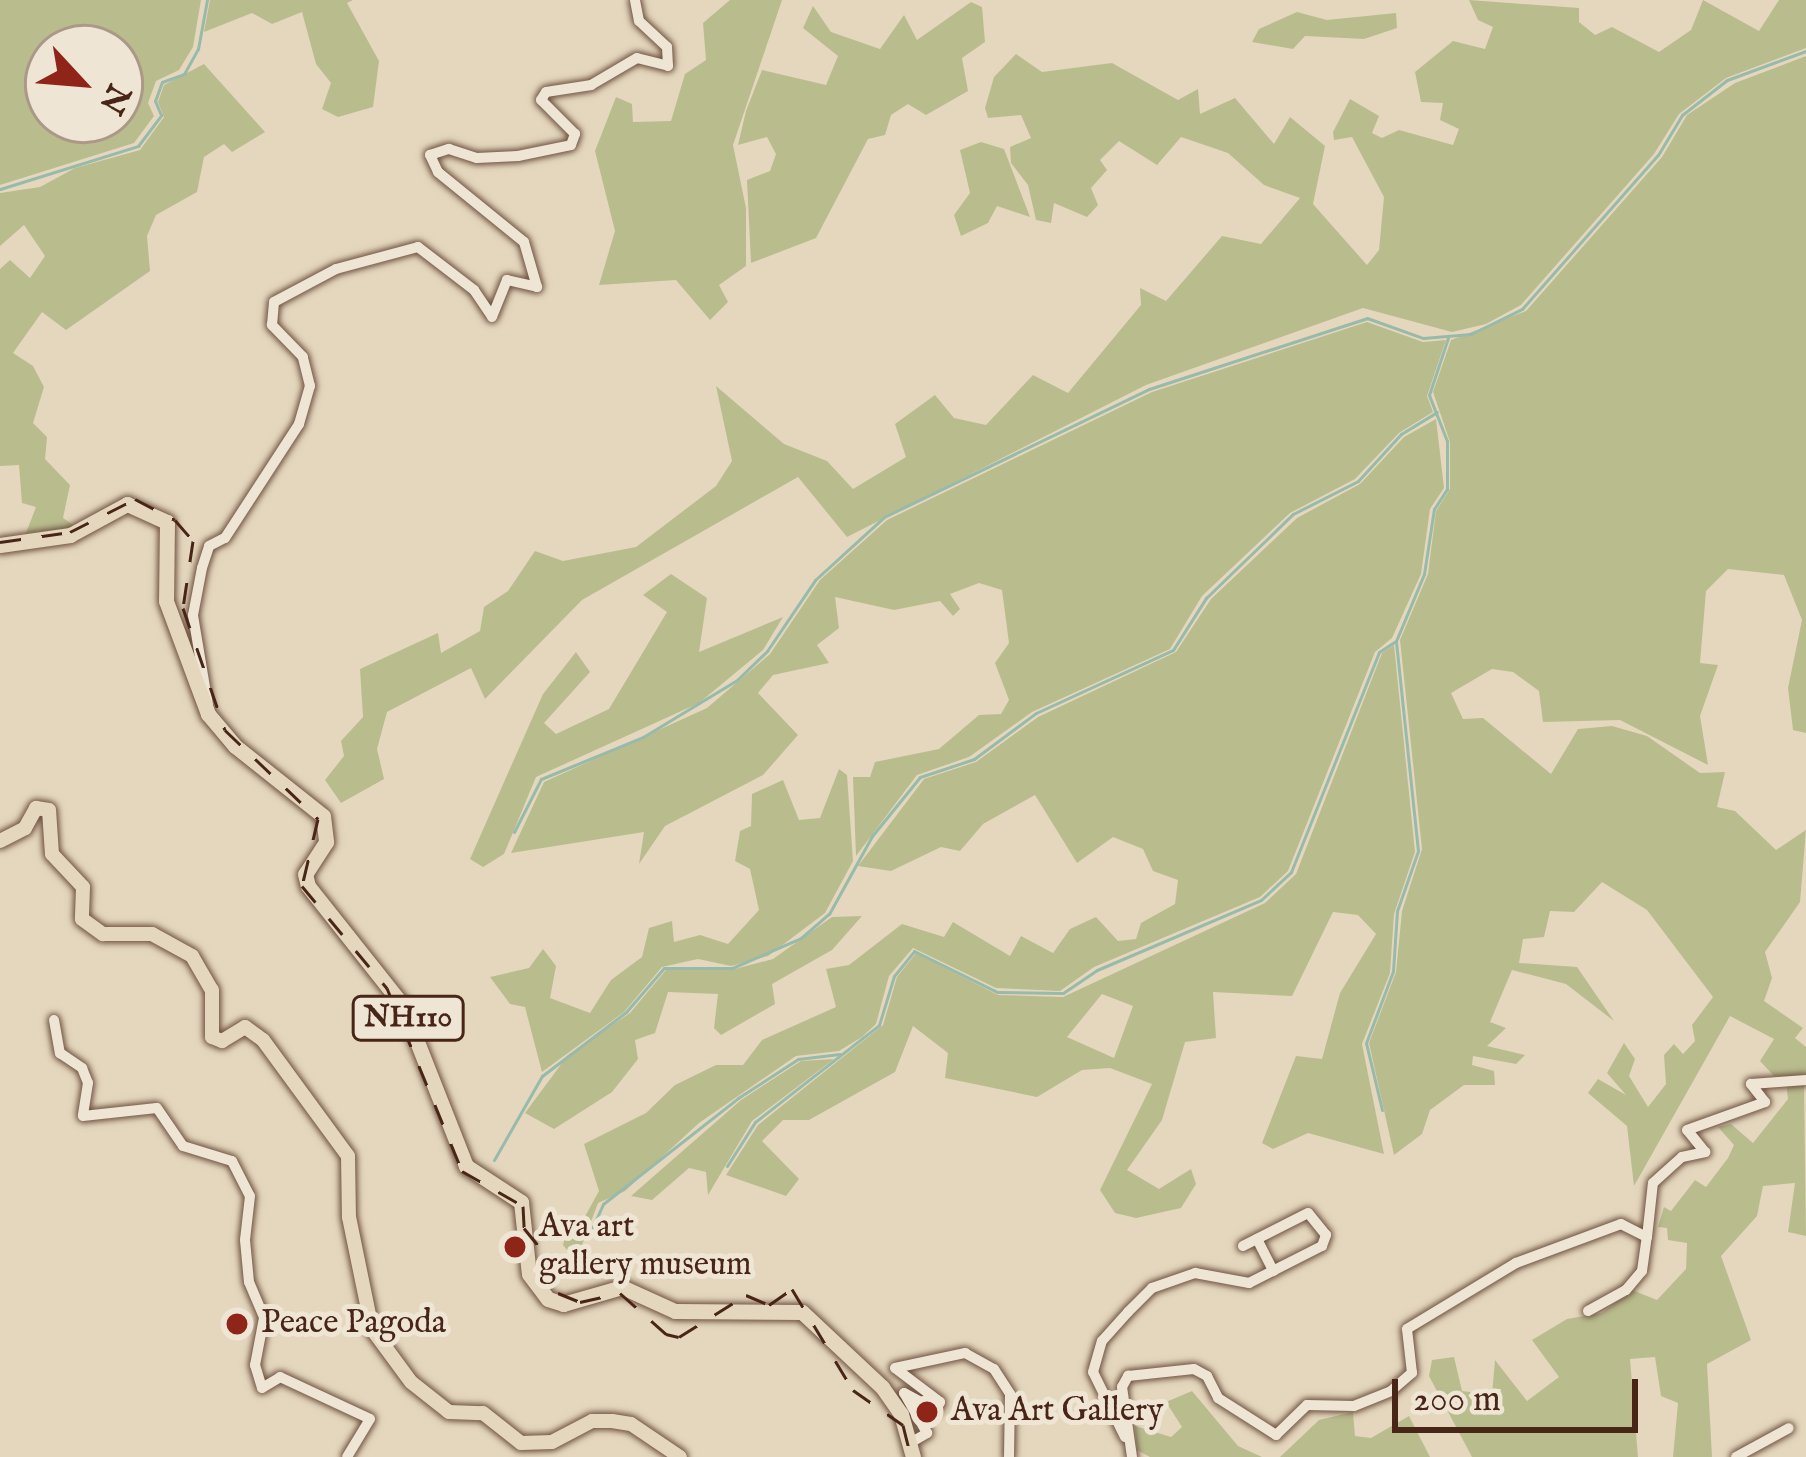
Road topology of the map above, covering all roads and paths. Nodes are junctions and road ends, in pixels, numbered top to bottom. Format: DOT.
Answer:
graph roads {
  1 [pos="635,0"];
  2 [pos="0,545"];
  3 [pos="208,714"];
  4 [pos="0,842"];
  5 [pos="54,1020"];
  6 [pos="1806,1080"];
  7 [pos="1647,1237"];
  8 [pos="1257,1239"];
  9 [pos="1243,1246"];
  10 [pos="1273,1271"];
  11 [pos="1588,1310"];
  12 [pos="1789,1429"];
  13 [pos="912,1450"];
  14 [pos="347,1457"];
  15 [pos="680,1457"];
  16 [pos="1010,1457"];
  17 [pos="1130,1457"];
  18 [pos="1736,1457"];
  1 -- 3 [label="street"];
  2 -- 3 [label="highway, NH110"];
  3 -- 13 [label="highway, NH110"];
  4 -- 15 [label="main road"];
  5 -- 14 [label="street"];
  6 -- 7 [label="street"];
  7 -- 11 [label="street"];
  7 -- 17 [label="street"];
  8 -- 9 [label="street"];
  8 -- 10 [label="street"];
  8 -- 10 [label="street"];
  10 -- 17 [label="street"];
  12 -- 18 [label="street"];
  13 -- 16 [label="street"];
}
